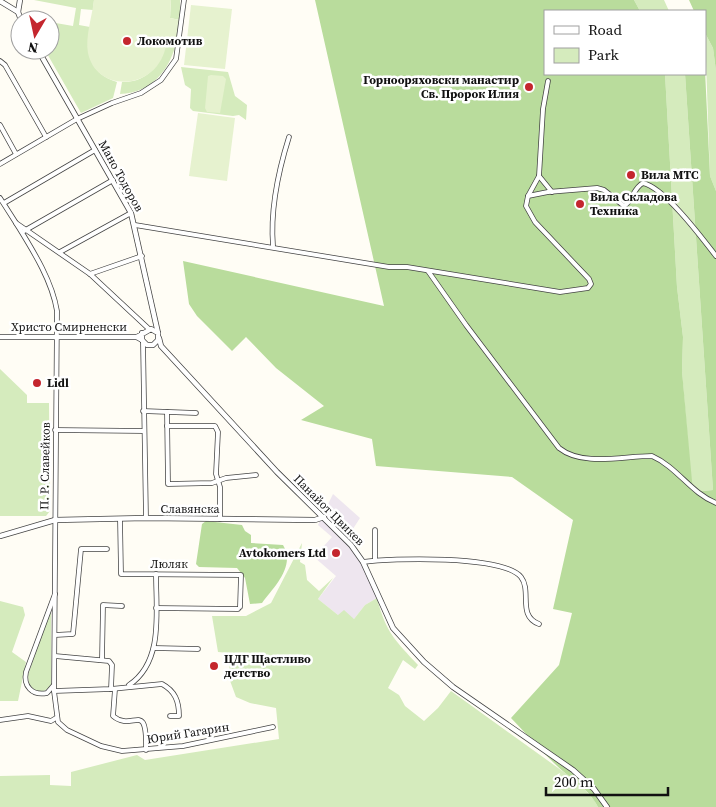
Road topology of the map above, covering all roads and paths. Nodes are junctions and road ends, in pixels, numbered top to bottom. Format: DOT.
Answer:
graph roads {
  1 [pos="184,0"];
  2 [pos="0,2"];
  3 [pos="14,10"];
  4 [pos="44,60"];
  5 [pos="0,61"];
  6 [pos="548,81"];
  7 [pos="78,119"];
  8 [pos="0,125"];
  9 [pos="46,137"];
  10 [pos="288,137"];
  11 [pos="95,150"];
  12 [pos="16,154"];
  13 [pos="0,164"];
  14 [pos="539,176"];
  15 [pos="113,180"];
  16 [pos="552,192"];
  17 [pos="528,196"];
  18 [pos="0,198"];
  19 [pos="4,203"];
  20 [pos="131,212"];
  21 [pos="135,225"];
  22 [pos="24,232"];
  23 [pos="273,246"];
  24 [pos="60,252"];
  25 [pos="142,256"];
  26 [pos="716,256"];
  27 [pos="428,271"];
  28 [pos="90,274"];
  29 [pos="156,322"];
  30 [pos="142,324"];
  31 [pos="151,329"];
  32 [pos="143,333"];
  33 [pos="158,335"];
  34 [pos="0,337"];
  35 [pos="57,337"];
  36 [pos="144,343"];
  37 [pos="161,346"];
  38 [pos="143,411"];
  39 [pos="167,412"];
  40 [pos="196,413"];
  41 [pos="167,426"];
  42 [pos="56,430"];
  43 [pos="144,431"];
  44 [pos="256,475"];
  45 [pos="216,481"];
  46 [pos="716,503"];
  47 [pos="324,517"];
  48 [pos="120,518"];
  49 [pos="146,518"];
  50 [pos="220,519"];
  51 [pos="55,520"];
  52 [pos="375,530"];
  53 [pos="0,536"];
  54 [pos="107,548"];
  55 [pos="375,560"];
  56 [pos="363,562"];
  57 [pos="156,574"];
  58 [pos="56,591"];
  59 [pos="122,606"];
  60 [pos="156,608"];
  61 [pos="539,624"];
  62 [pos="55,635"];
  63 [pos="154,648"];
  64 [pos="198,650"];
  65 [pos="55,656"];
  66 [pos="102,659"];
  67 [pos="54,684"];
  68 [pos="127,686"];
  69 [pos="113,689"];
  70 [pos="54,691"];
  71 [pos="170,716"];
  72 [pos="56,718"];
  73 [pos="0,720"];
  74 [pos="273,727"];
  75 [pos="146,750"];
  76 [pos="606,807"];
  1 -- 7 [label="street"];
  2 -- 3 [label="street"];
  4 -- 7 [label="street, Мано Тодоров"];
  5 -- 9 [label="street"];
  6 -- 14 [label="street"];
  7 -- 9 [label="street"];
  7 -- 11 [label="street, Мано Тодоров"];
  8 -- 12 [label="street"];
  9 -- 12 [label="street"];
  10 -- 23 [label="street"];
  11 -- 15 [label="street, Мано Тодоров"];
  11 -- 19 [label="street"];
  12 -- 13 [label="street"];
  14 -- 16 [label="street"];
  14 -- 17 [label="street"];
  15 -- 20 [label="street, Мано Тодоров"];
  15 -- 22 [label="street"];
  16 -- 17 [label="street"];
  16 -- 26 [label="street"];
  17 -- 27 [label="street"];
  18 -- 19 [label="street"];
  19 -- 22 [label="street"];
  20 -- 21 [label="street, Мано Тодоров"];
  20 -- 24 [label="street"];
  21 -- 23 [label="street"];
  21 -- 25 [label="street, Мано Тодоров"];
  22 -- 24 [label="street"];
  22 -- 35 [label="street, П. Р. Славейков"];
  23 -- 27 [label="street"];
  24 -- 28 [label="street"];
  25 -- 28 [label="street"];
  25 -- 29 [label="street, Мано Тодоров"];
  27 -- 46 [label="street"];
  28 -- 30 [label="street"];
  29 -- 31 [label="street"];
  29 -- 33 [label="street, Мано Тодоров"];
  30 -- 31 [label="street"];
  30 -- 32 [label="street"];
  31 -- 32 [label="street, Христо Смирненски"];
  31 -- 33 [label="street"];
  32 -- 36 [label="street, Христо Смирненски"];
  33 -- 36 [label="street"];
  33 -- 37 [label="street, Панайот Цвикев"];
  34 -- 35 [label="street, Христо Смирненски"];
  35 -- 36 [label="street, Христо Смирненски"];
  35 -- 42 [label="street, П. Р. Славейков"];
  36 -- 37 [label="street"];
  36 -- 38 [label="street"];
  37 -- 47 [label="street, Панайот Цвикев"];
  38 -- 39 [label="street"];
  38 -- 43 [label="street"];
  39 -- 40 [label="street"];
  39 -- 41 [label="street"];
  41 -- 45 [label="street"];
  41 -- 45 [label="street"];
  42 -- 43 [label="street"];
  42 -- 51 [label="street, П. Р. Славейков"];
  43 -- 49 [label="street"];
  44 -- 45 [label="street"];
  45 -- 50 [label="street"];
  47 -- 50 [label="street, Славянска"];
  47 -- 56 [label="street, Панайот Цвикев"];
  48 -- 49 [label="street, Славянска"];
  48 -- 51 [label="street, Славянска"];
  48 -- 57 [label="street, Люляк"];
  49 -- 50 [label="street, Славянска"];
  51 -- 53 [label="street, Славянска"];
  51 -- 58 [label="street, П. Р. Славейков"];
  52 -- 55 [label="street"];
  54 -- 62 [label="street"];
  55 -- 56 [label="street"];
  55 -- 61 [label="street"];
  56 -- 76 [label="street, Панайот Цвикев"];
  57 -- 60 [label="street"];
  57 -- 60 [label="street, Люляк"];
  58 -- 62 [label="street, П. Р. Славейков"];
  58 -- 67 [label="street"];
  59 -- 66 [label="street"];
  60 -- 63 [label="street"];
  62 -- 65 [label="street, П. Р. Славейков"];
  63 -- 64 [label="street"];
  63 -- 68 [label="street"];
  65 -- 66 [label="street"];
  65 -- 67 [label="street, П. Р. Славейков"];
  66 -- 69 [label="street"];
  67 -- 70 [label="street, П. Р. Славейков"];
  68 -- 69 [label="street"];
  68 -- 71 [label="street"];
  69 -- 70 [label="street"];
  69 -- 75 [label="street"];
  70 -- 72 [label="street, П. Р. Славейков"];
  72 -- 73 [label="street"];
  72 -- 75 [label="street, Юрий Гагарин"];
  74 -- 75 [label="street, Юрий Гагарин"];
}
